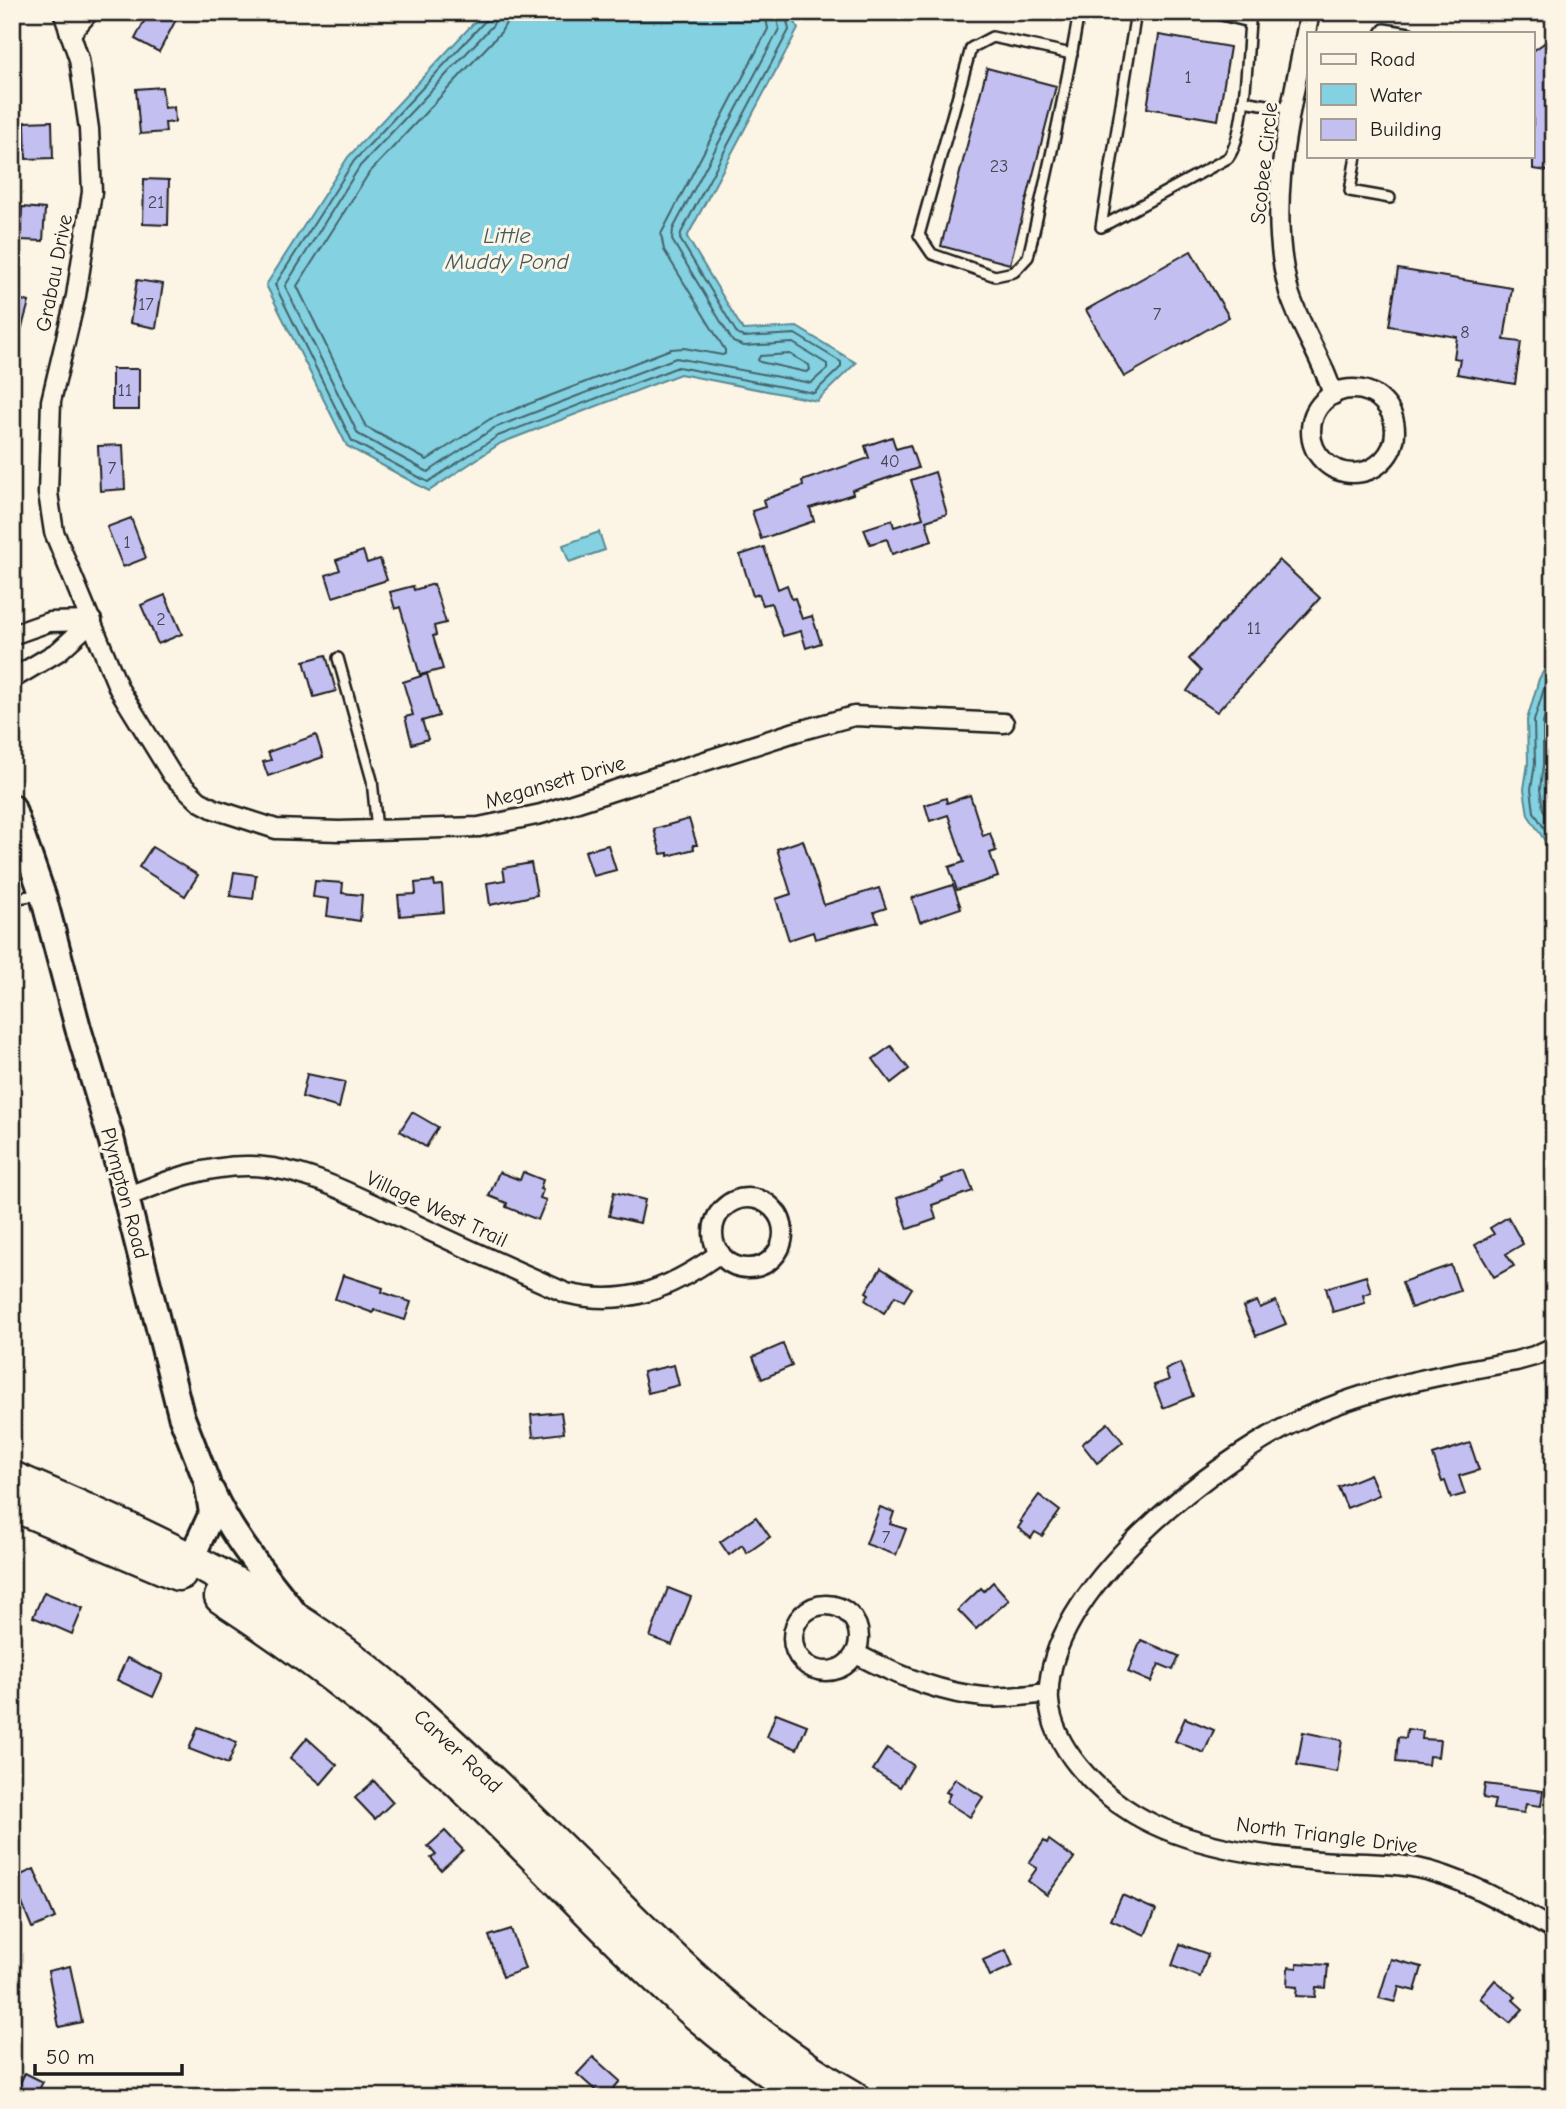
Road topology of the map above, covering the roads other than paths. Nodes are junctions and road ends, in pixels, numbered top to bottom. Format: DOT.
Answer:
graph roads {
  1 [pos="63,12"];
  2 [pos="89,12"];
  3 [pos="1079,12"];
  4 [pos="1136,12"];
  5 [pos="1209,12"];
  6 [pos="1310,12"];
  7 [pos="1382,32"];
  8 [pos="1404,32"];
  9 [pos="70,34"];
  10 [pos="1072,54"];
  11 [pos="1243,101"];
  12 [pos="1292,109"];
  13 [pos="1356,158"];
  14 [pos="1390,198"];
  15 [pos="1334,394"];
  16 [pos="92,621"];
  17 [pos="12,635"];
  18 [pos="338,659"];
  19 [pos="12,679"];
  20 [pos="1004,723"];
  21 [pos="12,807"];
  22 [pos="377,830"];
  23 [pos="22,863"];
  24 [pos="12,899"];
  25 [pos="44,899"];
  26 [pos="126,1197"];
  27 [pos="720,1253"];
  28 [pos="1554,1346"];
  29 [pos="12,1478"];
  30 [pos="207,1482"];
  31 [pos="12,1504"];
  32 [pos="187,1567"];
  33 [pos="305,1626"];
  34 [pos="856,1654"];
  35 [pos="1049,1693"];
  36 [pos="1554,1930"];
  37 [pos="808,2097"];
  38 [pos="853,2097"];
  1 -- 9 [label="street, Grabau Drive"];
  2 -- 9 [label="street"];
  3 -- 10 [label="lane"];
  4 -- 11 [label="lane"];
  5 -- 11 [label="lane"];
  6 -- 12 [label="street, Scobee Circle"];
  7 -- 8 [label="lane"];
  9 -- 16 [label="street, Grabau Drive"];
  10 -- 10 [label="lane"];
  11 -- 12 [label="lane"];
  12 -- 15 [label="street, Scobee Circle"];
  13 -- 14 [label="lane"];
  15 -- 15 [label="street"];
  16 -- 17 [label="street"];
  16 -- 19 [label="street"];
  16 -- 22 [label="street, Megansett Drive"];
  18 -- 22 [label="lane"];
  20 -- 22 [label="street, Megansett Drive"];
  21 -- 23 [label="main road, Plympton Road"];
  23 -- 25 [label="main road, Plympton Road"];
  24 -- 25 [label="lane"];
  25 -- 26 [label="main road, Plympton Road"];
  26 -- 27 [label="street, Village West Trail"];
  26 -- 30 [label="main road, Plympton Road"];
  28 -- 35 [label="street, North Triangle Drive"];
  29 -- 32 [label="highway, Carver Road"];
  30 -- 32 [label="main road, Plympton Road"];
  30 -- 33 [label="main road"];
  31 -- 32 [label="highway, Carver Road"];
  32 -- 33 [label="highway, Carver Road"];
  32 -- 37 [label="highway, Carver Road"];
  33 -- 38 [label="highway, Carver Road"];
  34 -- 35 [label="street"];
  35 -- 36 [label="street, North Triangle Drive"];
}
